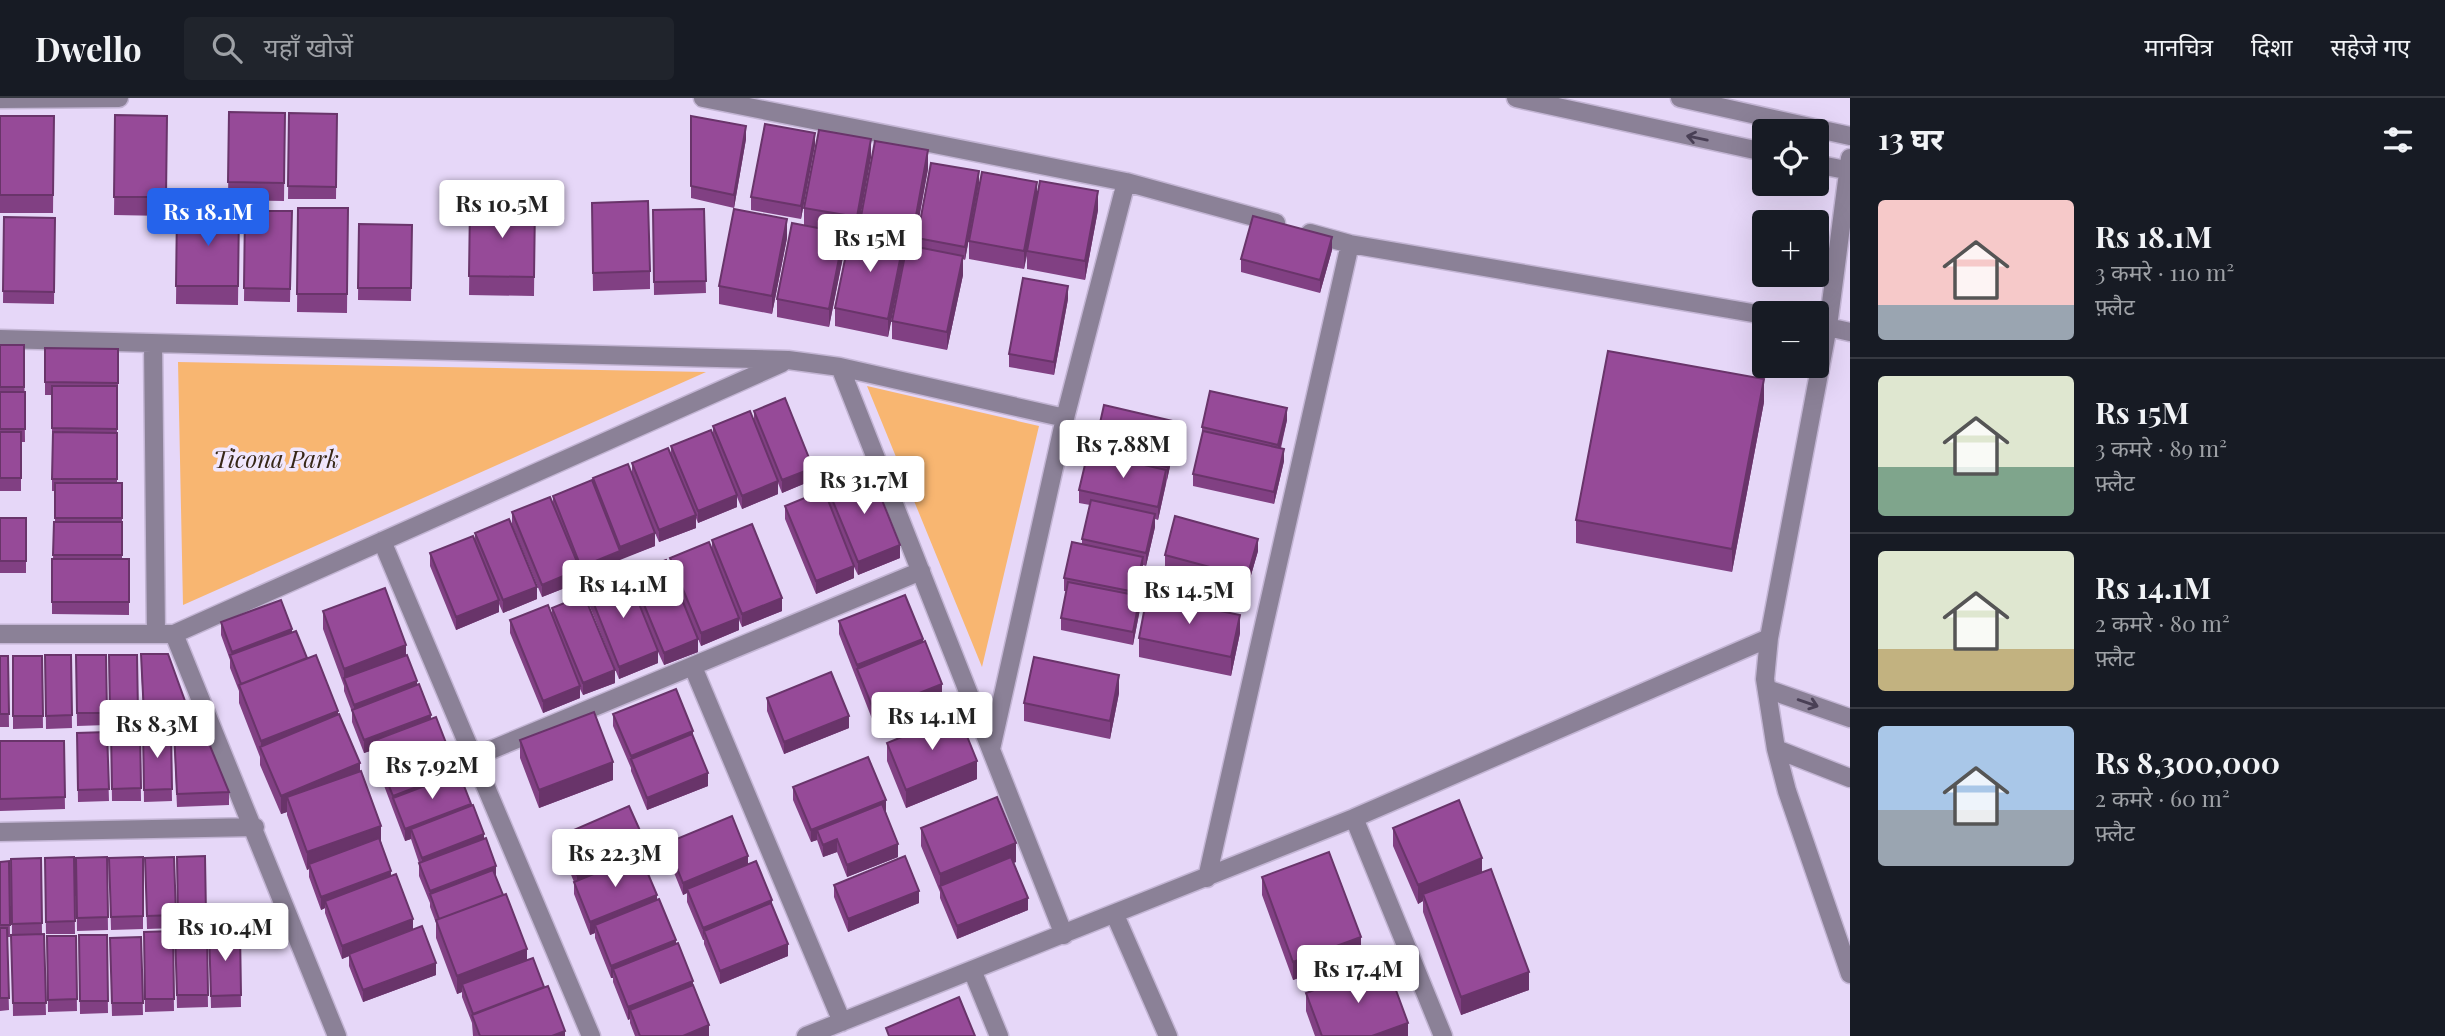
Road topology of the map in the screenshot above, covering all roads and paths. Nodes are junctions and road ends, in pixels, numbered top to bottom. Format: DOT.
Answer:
graph roads {
  1 [pos="119,98"];
  2 [pos="703,98"];
  3 [pos="1516,98"];
  4 [pos="1680,98"];
  5 [pos="0,99"];
  6 [pos="1850,136"];
  7 [pos="1752,149"];
  8 [pos="1829,165"];
  9 [pos="1849,166"];
  10 [pos="1126,182"];
  11 [pos="1350,244"];
  12 [pos="1826,301"];
  13 [pos="1752,313"];
  14 [pos="1829,327"];
  15 [pos="1850,332"];
  16 [pos="0,339"];
  17 [pos="153,344"];
  18 [pos="788,360"];
  19 [pos="840,367"];
  20 [pos="1813,378"];
  21 [pos="1065,418"];
  22 [pos="382,541"];
  23 [pos="921,571"];
  24 [pos="0,634"];
  25 [pos="156,634"];
  26 [pos="174,634"];
  27 [pos="1769,638"];
  28 [pos="693,667"];
  29 [pos="1767,689"];
  30 [pos="1850,718"];
  31 [pos="991,749"];
  32 [pos="1776,749"];
  33 [pos="474,757"];
  34 [pos="1850,778"];
  35 [pos="1354,818"];
  36 [pos="255,827"];
  37 [pos="0,832"];
  38 [pos="1207,878"];
  39 [pos="1115,915"];
  40 [pos="1064,935"];
  41 [pos="972,970"];
  42 [pos="1850,974"];
  43 [pos="842,1022"];
  44 [pos="337,1036"];
  45 [pos="591,1036"];
  46 [pos="806,1036"];
  47 [pos="999,1036"];
  48 [pos="1168,1036"];
  49 [pos="1443,1036"];
  1 -- 5 [label="street"];
  2 -- 10 [label="street"];
  7 -- 3 [label="street, one-way"];
  4 -- 6 [label="street"];
  8 -- 9 [label="street"];
  9 -- 12 [label="street"];
  10 -- 11 [label="street"];
  10 -- 21 [label="street"];
  11 -- 13 [label="street"];
  11 -- 38 [label="street"];
  14 -- 15 [label="street"];
  16 -- 17 [label="street"];
  17 -- 18 [label="street"];
  17 -- 25 [label="street"];
  18 -- 19 [label="street"];
  18 -- 22 [label="street"];
  19 -- 21 [label="street"];
  19 -- 23 [label="street"];
  20 -- 27 [label="street"];
  21 -- 31 [label="street"];
  22 -- 26 [label="street"];
  22 -- 33 [label="street"];
  23 -- 28 [label="street"];
  23 -- 31 [label="street"];
  24 -- 25 [label="street"];
  25 -- 26 [label="street"];
  26 -- 36 [label="street"];
  27 -- 29 [label="street"];
  27 -- 35 [label="street"];
  28 -- 33 [label="street"];
  28 -- 43 [label="street"];
  29 -- 30 [label="street, one-way"];
  29 -- 32 [label="street"];
  31 -- 40 [label="street"];
  32 -- 34 [label="street"];
  32 -- 42 [label="street"];
  33 -- 45 [label="street"];
  35 -- 38 [label="street"];
  35 -- 49 [label="street"];
  36 -- 37 [label="street"];
  36 -- 44 [label="street"];
  38 -- 39 [label="street"];
  39 -- 40 [label="street"];
  39 -- 48 [label="street"];
  40 -- 41 [label="street"];
  41 -- 43 [label="street"];
  41 -- 47 [label="street"];
  43 -- 46 [label="street"];
}
